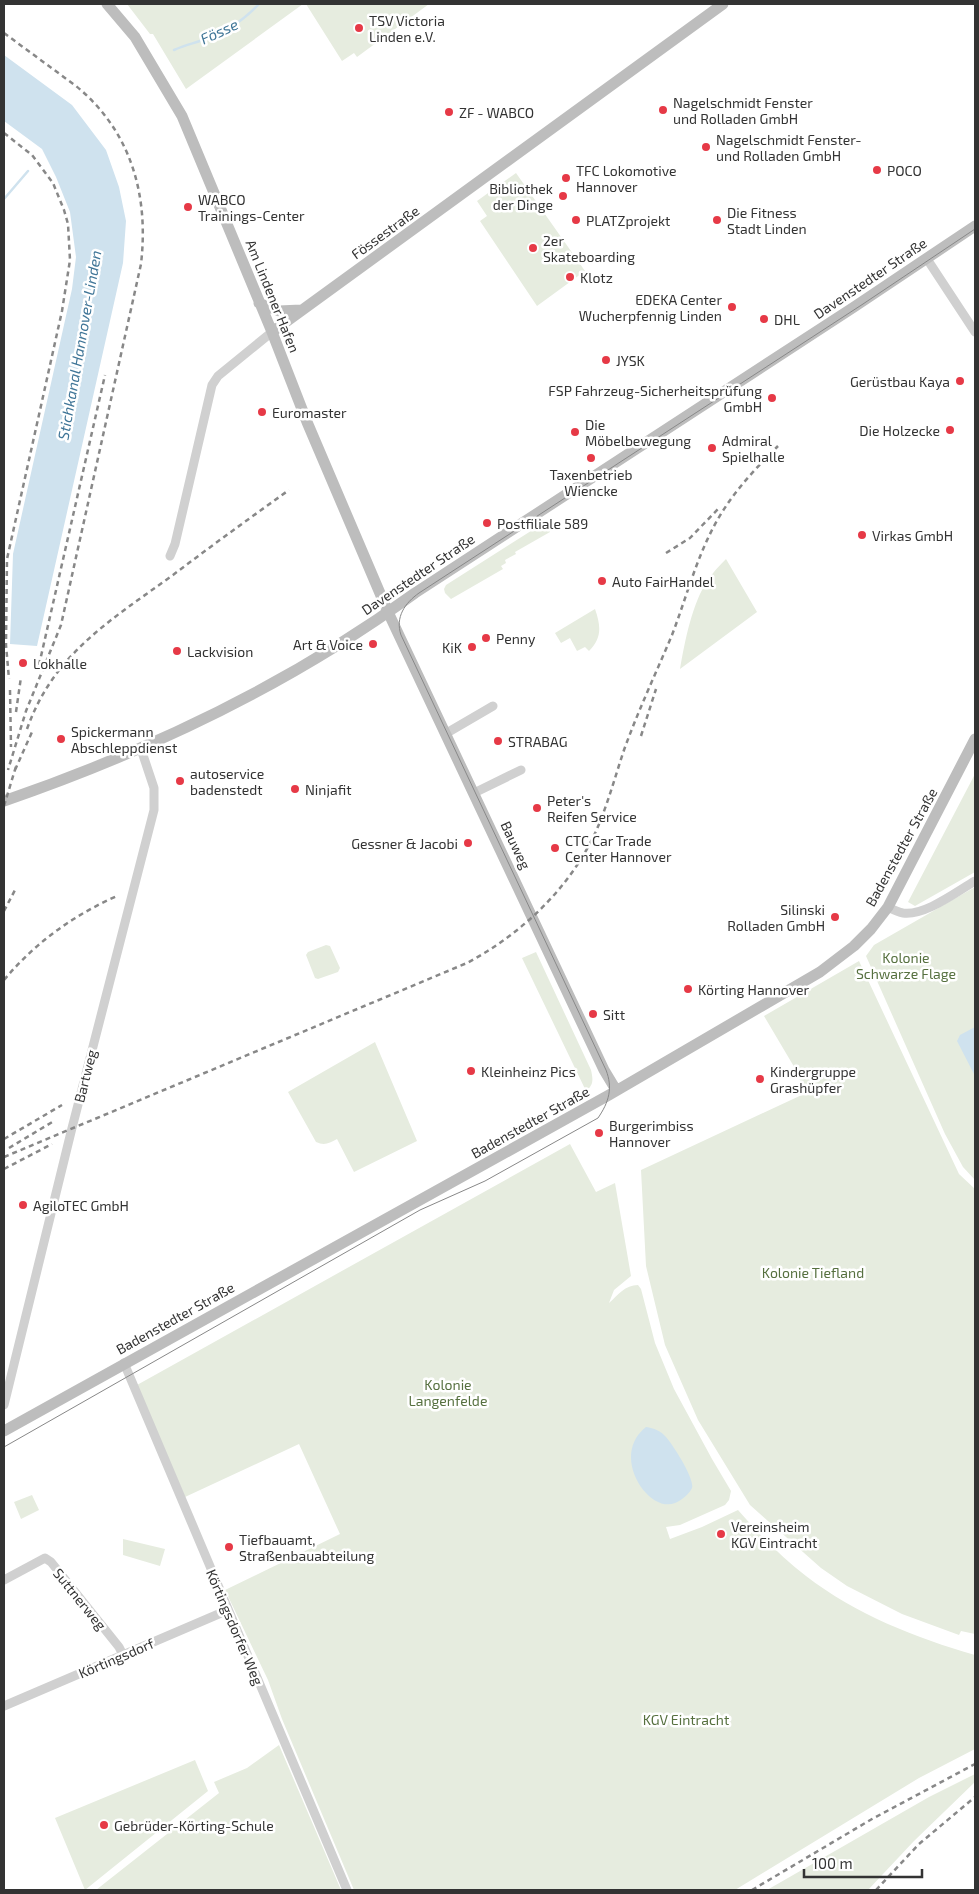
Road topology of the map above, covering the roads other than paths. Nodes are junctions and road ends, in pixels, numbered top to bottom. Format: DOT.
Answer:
graph roads {
  1 [pos="107,4"];
  2 [pos="723,4"];
  3 [pos="975,226"];
  4 [pos="927,259"];
  5 [pos="260,303"];
  6 [pos="303,310"];
  7 [pos="272,332"];
  8 [pos="975,332"];
  9 [pos="170,556"];
  10 [pos="388,612"];
  11 [pos="492,706"];
  12 [pos="445,734"];
  13 [pos="975,739"];
  14 [pos="141,749"];
  15 [pos="521,770"];
  16 [pos="474,793"];
  17 [pos="4,801"];
  18 [pos="975,881"];
  19 [pos="888,907"];
  20 [pos="616,1090"];
  21 [pos="124,1363"];
  22 [pos="4,1405"];
  23 [pos="4,1431"];
  24 [pos="4,1580"];
  25 [pos="228,1610"];
  26 [pos="123,1655"];
  27 [pos="4,1706"];
  28 [pos="348,1890"];
  1 -- 5 [label="street, Am Lindener Hafen"];
  2 -- 6 [label="street, Fössestraße"];
  3 -- 4 [label="street, Davenstedter Straße"];
  4 -- 8 [label="street"];
  4 -- 10 [label="street, Davenstedter Straße"];
  5 -- 6 [label="street"];
  5 -- 7 [label="street, Am Lindener Hafen"];
  6 -- 7 [label="street, Fössestraße"];
  7 -- 9 [label="street, Fössestraße"];
  7 -- 10 [label="street, Am Lindener Hafen"];
  10 -- 12 [label="street, Bauweg"];
  10 -- 14 [label="street, Davenstedter Straße"];
  11 -- 12 [label="street"];
  12 -- 16 [label="street, Bauweg"];
  13 -- 19 [label="street, Badenstedter Straße"];
  14 -- 17 [label="street, Davenstedter Straße"];
  14 -- 22 [label="street, Bartweg"];
  15 -- 16 [label="street"];
  16 -- 20 [label="street, Bauweg"];
  18 -- 19 [label="street"];
  19 -- 20 [label="street, Badenstedter Straße"];
  20 -- 21 [label="street, Badenstedter Straße"];
  21 -- 23 [label="street, Badenstedter Straße"];
  21 -- 25 [label="street, Körtingsdorfer Weg"];
  24 -- 26 [label="street, Suttnerweg"];
  25 -- 26 [label="street, Körtingsdorf"];
  25 -- 28 [label="street, Körtingsdorfer Weg"];
  26 -- 27 [label="street, Körtingsdorf"];
}
